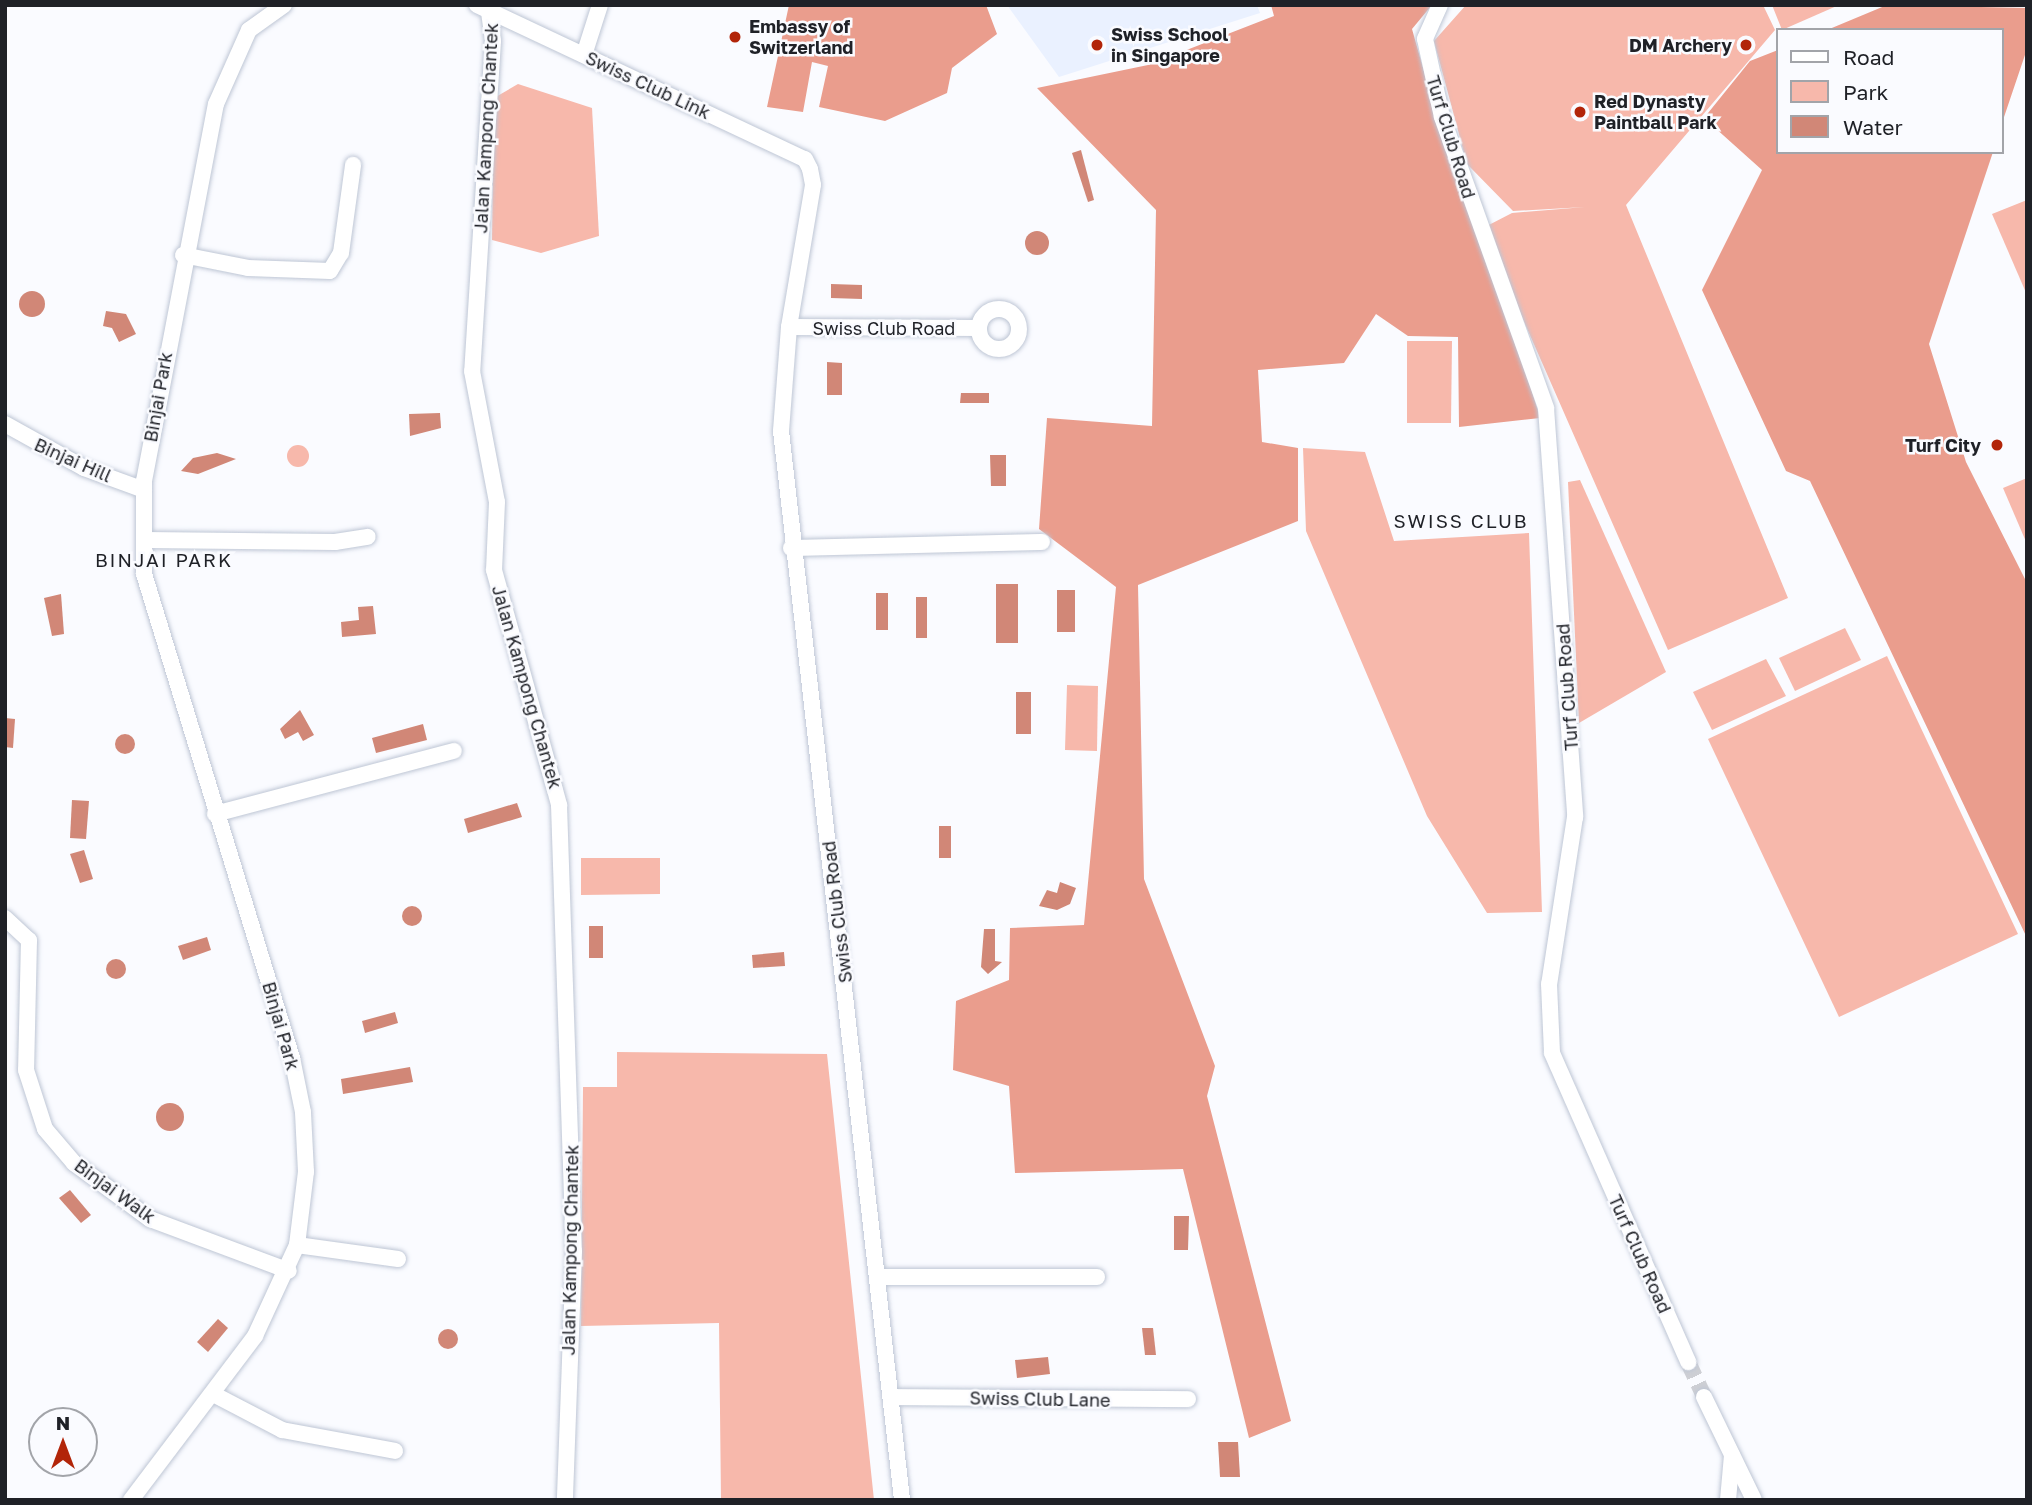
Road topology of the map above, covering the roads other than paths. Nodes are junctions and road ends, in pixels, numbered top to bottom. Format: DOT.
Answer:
graph roads {
  1 [pos="600,5"];
  2 [pos="1440,5"];
  3 [pos="485,6"];
  4 [pos="276,7"];
  5 [pos="584,55"];
  6 [pos="805,159"];
  7 [pos="353,165"];
  8 [pos="183,255"];
  9 [pos="789,327"];
  10 [pos="979,328"];
  11 [pos="5,424"];
  12 [pos="144,489"];
  13 [pos="368,537"];
  14 [pos="145,540"];
  15 [pos="1042,542"];
  16 [pos="791,548"];
  17 [pos="454,751"];
  18 [pos="215,814"];
  19 [pos="5,918"];
  20 [pos="297,1245"];
  21 [pos="398,1259"];
  22 [pos="289,1271"];
  23 [pos="878,1276"];
  24 [pos="1097,1277"];
  25 [pos="1688,1362"];
  26 [pos="215,1395"];
  27 [pos="891,1396"];
  28 [pos="1704,1397"];
  29 [pos="1188,1399"];
  30 [pos="395,1451"];
  31 [pos="1732,1453"];
  32 [pos="1750,1498"];
  33 [pos="131,1500"];
  34 [pos="565,1500"];
  35 [pos="902,1500"];
  36 [pos="1728,1500"];
  1 -- 5 [label="street"];
  2 -- 25 [label="street, Turf Club Road"];
  3 -- 5 [label="street, Swiss Club Link"];
  3 -- 34 [label="street, Jalan Kampong Chantek"];
  4 -- 8 [label="street, Binjai Park"];
  5 -- 6 [label="street, Swiss Club Link"];
  6 -- 9 [label="street, Swiss Club Road"];
  7 -- 8 [label="street"];
  8 -- 12 [label="street, Binjai Park"];
  9 -- 10 [label="street, Swiss Club Road"];
  9 -- 16 [label="street, Swiss Club Road"];
  11 -- 12 [label="street, Binjai Hill"];
  12 -- 14 [label="street, Binjai Park"];
  13 -- 14 [label="street"];
  14 -- 18 [label="street, Binjai Park"];
  15 -- 16 [label="street"];
  16 -- 23 [label="street, Swiss Club Road"];
  17 -- 18 [label="street"];
  18 -- 20 [label="street, Binjai Park"];
  19 -- 22 [label="street, Binjai Walk"];
  20 -- 21 [label="street"];
  20 -- 22 [label="street, Binjai Park"];
  22 -- 26 [label="street, Binjai Park"];
  23 -- 24 [label="street"];
  23 -- 27 [label="street, Swiss Club Road"];
  26 -- 30 [label="street"];
  26 -- 33 [label="street, Binjai Park"];
  27 -- 29 [label="street, Swiss Club Lane"];
  27 -- 35 [label="street, Swiss Club Road"];
  28 -- 31 [label="street"];
  31 -- 32 [label="street"];
  31 -- 36 [label="street"];
}
